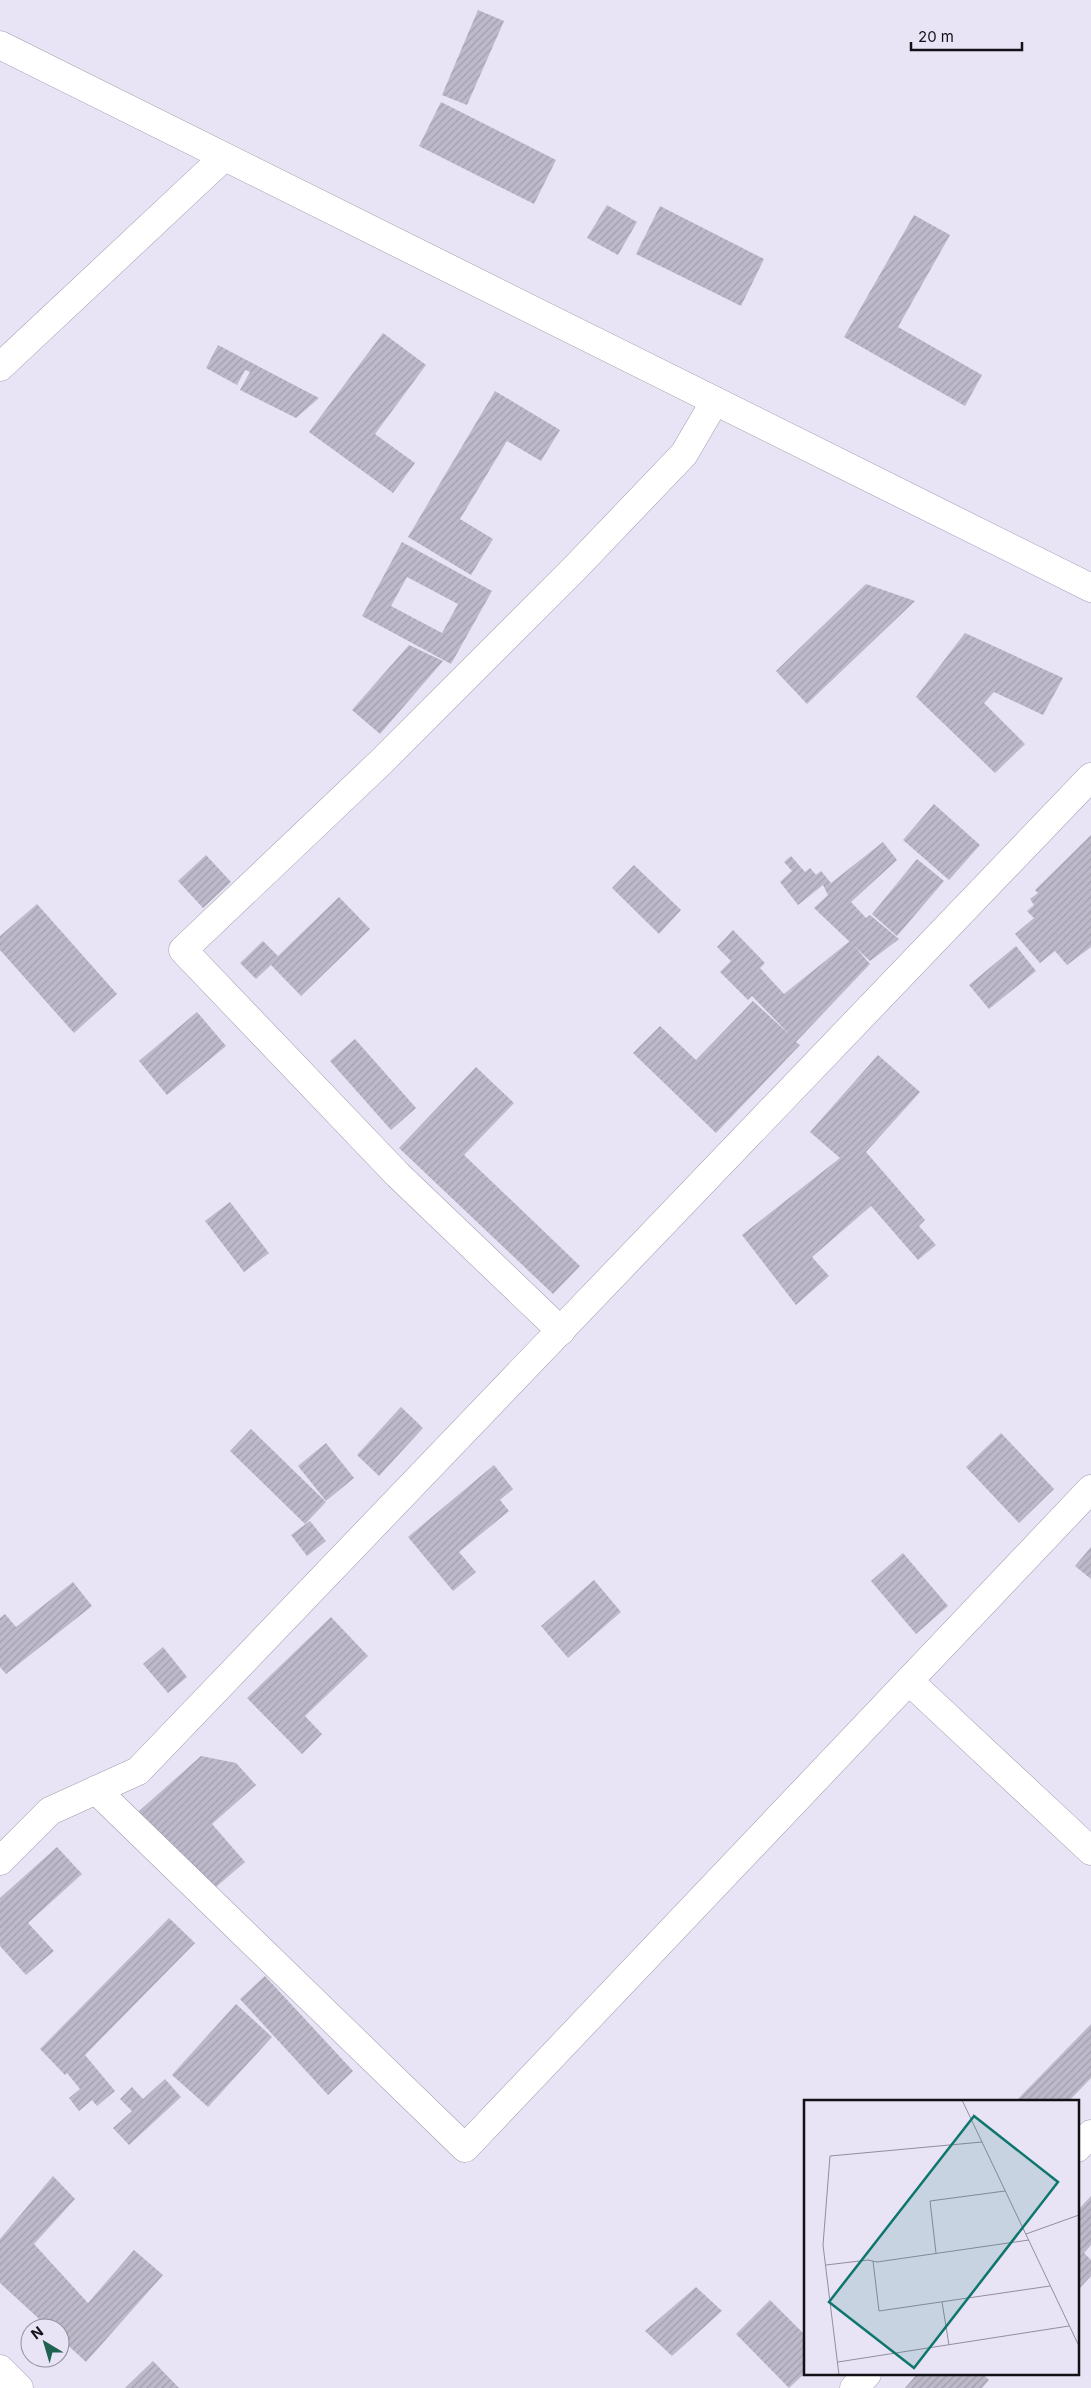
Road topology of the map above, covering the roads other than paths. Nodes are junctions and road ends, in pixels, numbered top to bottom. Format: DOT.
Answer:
graph roads {
  1 [pos="0,45"];
  2 [pos="224,157"];
  3 [pos="0,367"];
  4 [pos="715,401"];
  5 [pos="1091,588"];
  6 [pos="1091,777"];
  7 [pos="560,1330"];
  8 [pos="1091,1489"];
  9 [pos="909,1681"];
  10 [pos="96,1790"];
  11 [pos="1091,1851"];
  12 [pos="0,1861"];
  13 [pos="1091,2134"];
  14 [pos="1078,2147"];
  15 [pos="0,2369"];
  16 [pos="865,2376"];
  17 [pos="19,2388"];
  18 [pos="854,2388"];
  1 -- 2 [label="street"];
  2 -- 3 [label="street"];
  2 -- 4 [label="street"];
  4 -- 5 [label="street"];
  4 -- 7 [label="street"];
  6 -- 7 [label="street"];
  7 -- 10 [label="street"];
  8 -- 9 [label="street"];
  9 -- 10 [label="street"];
  9 -- 11 [label="street"];
  10 -- 12 [label="street"];
  13 -- 14 [label="street"];
  15 -- 17 [label="street"];
  16 -- 18 [label="street"];
}
